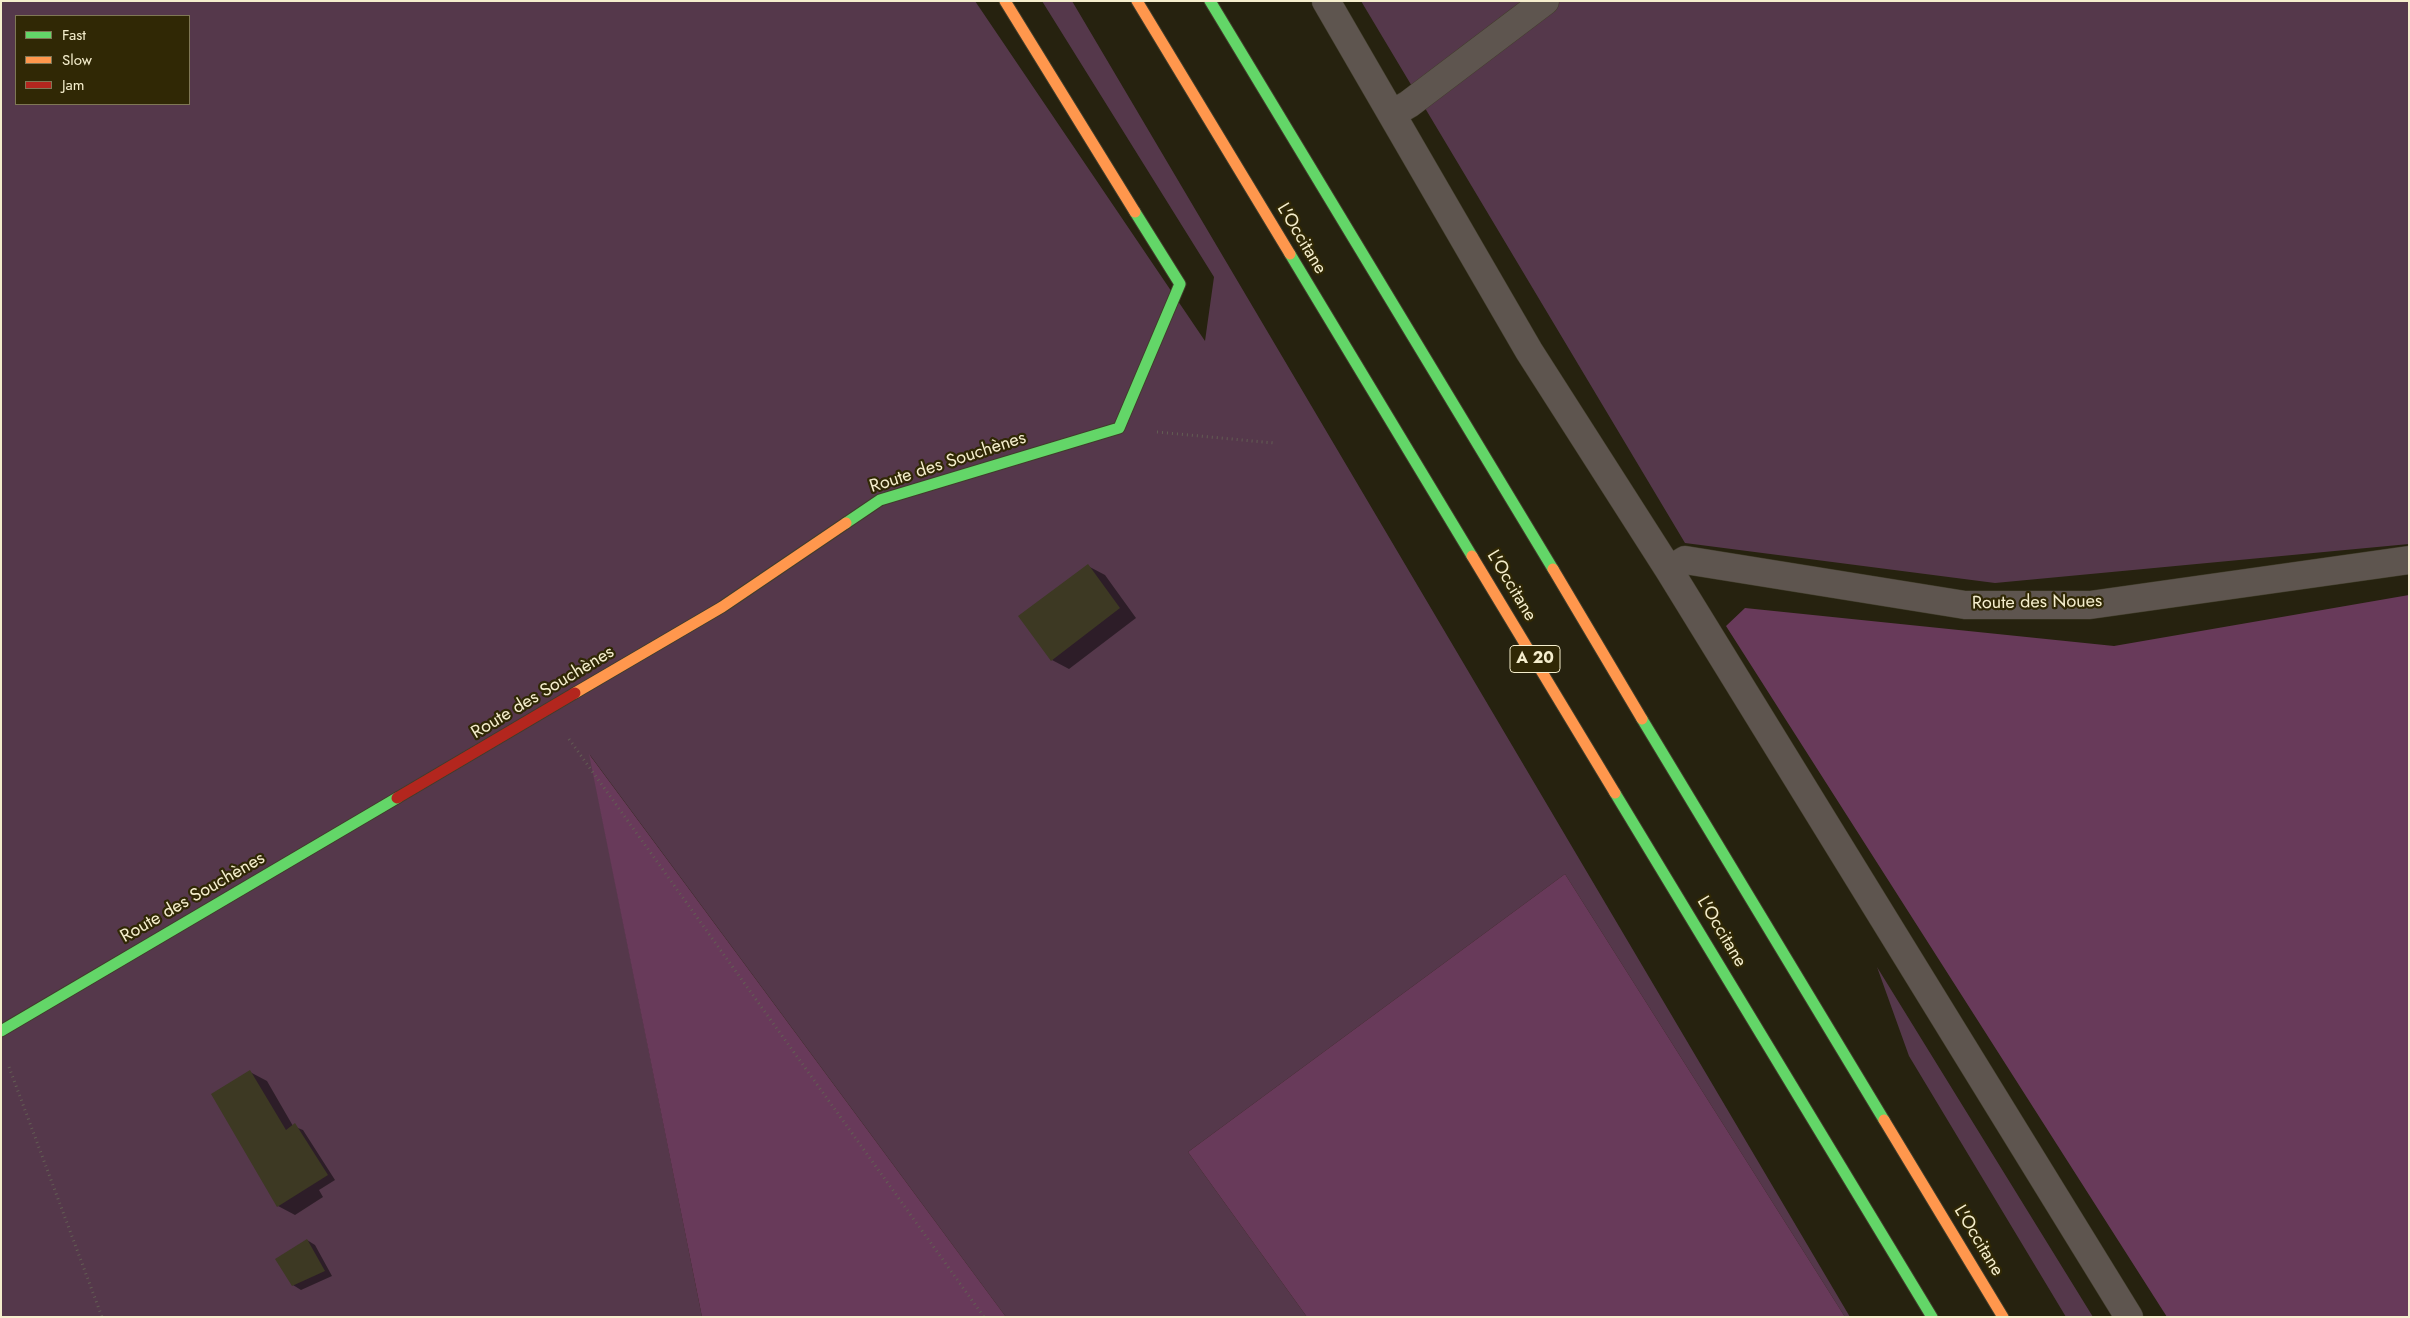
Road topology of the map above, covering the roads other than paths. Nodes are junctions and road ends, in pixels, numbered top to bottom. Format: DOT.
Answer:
graph roads {
  1 [pos="1005,1"];
  2 [pos="1137,1"];
  3 [pos="1210,1"];
  4 [pos="1326,1"];
  5 [pos="1545,1"];
  6 [pos="1392,114"];
  7 [pos="2409,560"];
  8 [pos="1669,570"];
  9 [pos="1,1031"];
  10 [pos="1932,1317"];
  11 [pos="2003,1317"];
  12 [pos="2129,1317"];
  1 -- 9 [label="main road, Route des Souchènes"];
  2 -- 10 [label="main road, L'Occitane / A 20"];
  3 -- 11 [label="main road, L'Occitane"];
  4 -- 6 [label="street"];
  5 -- 6 [label="street"];
  6 -- 8 [label="street"];
  7 -- 8 [label="street, Route des Noues"];
  8 -- 12 [label="street"];
}
